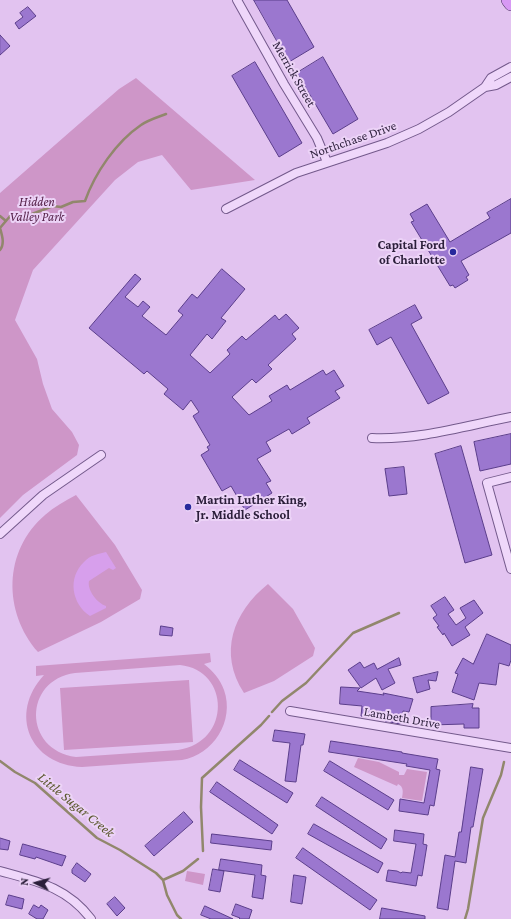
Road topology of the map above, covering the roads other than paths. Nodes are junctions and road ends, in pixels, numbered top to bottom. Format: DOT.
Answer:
graph roads {
  1 [pos="237,0"];
  2 [pos="508,0"];
  3 [pos="511,4"];
  4 [pos="511,67"];
  5 [pos="511,77"];
  6 [pos="485,88"];
  7 [pos="327,162"];
  8 [pos="226,209"];
  9 [pos="511,417"];
  10 [pos="372,438"];
  11 [pos="101,455"];
  12 [pos="511,477"];
  13 [pos="0,534"];
  14 [pos="511,569"];
  15 [pos="290,711"];
  16 [pos="511,748"];
  17 [pos="0,871"];
  18 [pos="91,919"];
  1 -- 7 [label="street, Merrick Street"];
  2 -- 3 [label="main road"];
  4 -- 6 [label="street, Northchase Drive"];
  5 -- 6 [label="street, Northchase Drive"];
  6 -- 7 [label="street, Northchase Drive"];
  7 -- 8 [label="street, Northchase Drive"];
  9 -- 10 [label="street"];
  11 -- 13 [label="street"];
  12 -- 14 [label="street"];
  15 -- 16 [label="street, Lambeth Drive"];
  17 -- 18 [label="street"];
}
